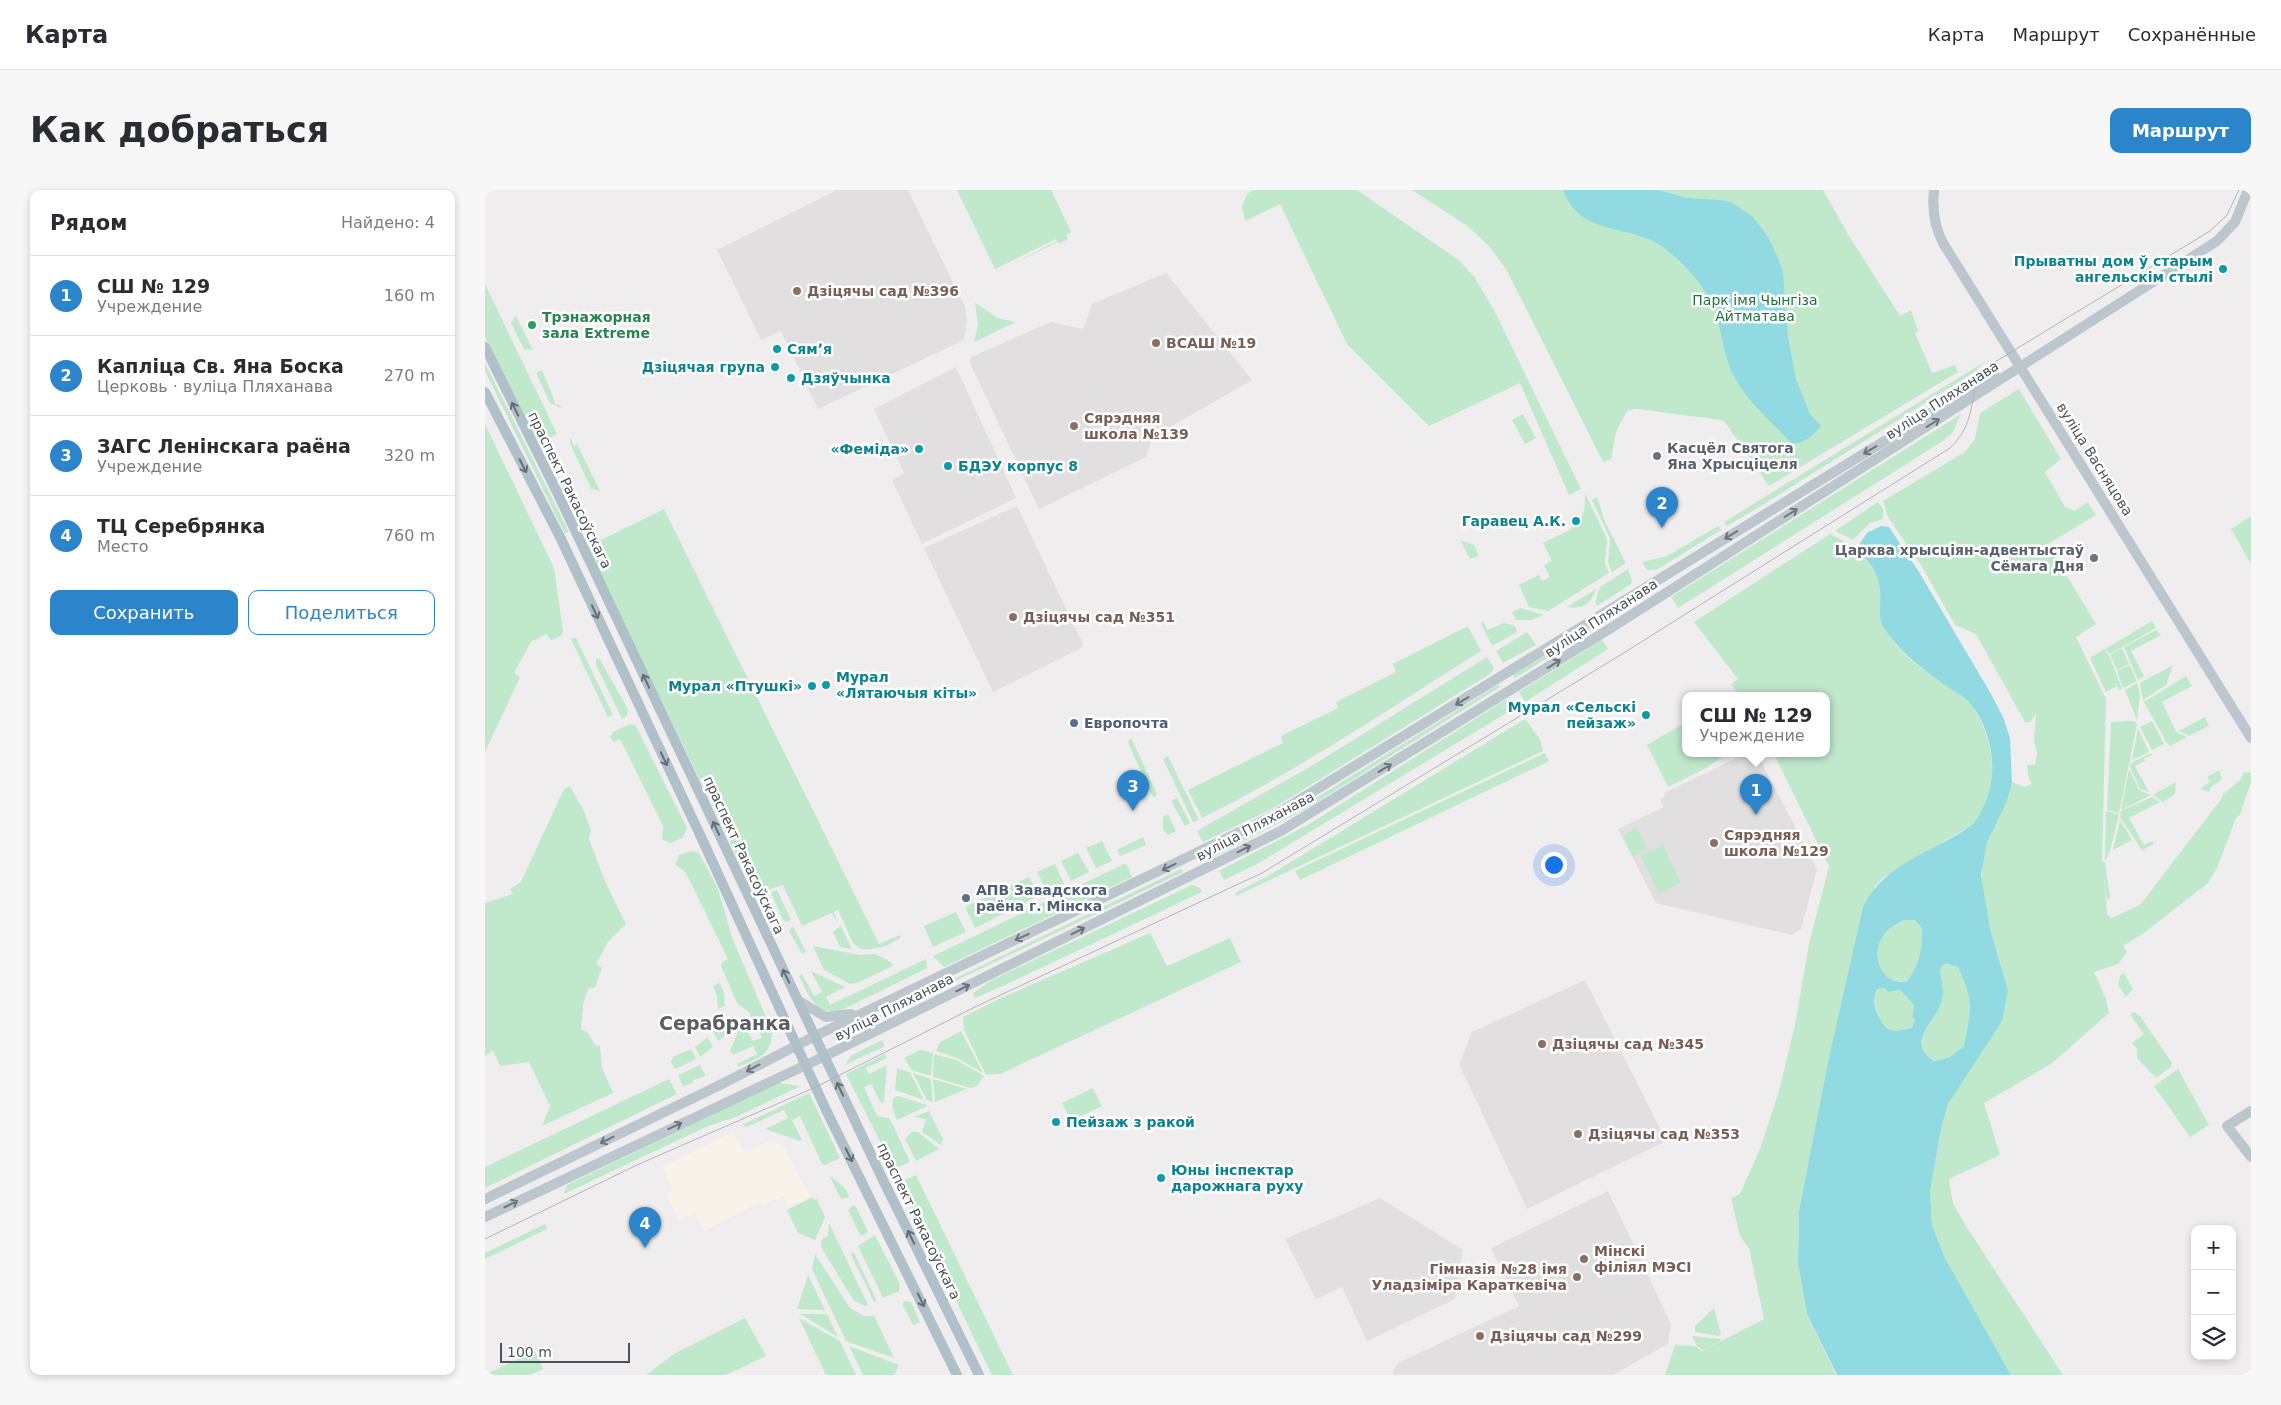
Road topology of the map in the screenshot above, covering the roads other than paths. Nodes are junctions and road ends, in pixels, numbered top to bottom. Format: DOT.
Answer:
graph roads {
  1 [pos="1933,190"];
  2 [pos="2248,190"];
  3 [pos="485,347"];
  4 [pos="2021,365"];
  5 [pos="485,392"];
  6 [pos="1651,582"];
  7 [pos="1661,596"];
  8 [pos="1504,675"];
  9 [pos="1513,690"];
  10 [pos="2251,738"];
  11 [pos="799,1001"];
  12 [pos="878,1006"];
  13 [pos="815,1036"];
  14 [pos="796,1046"];
  15 [pos="825,1056"];
  16 [pos="805,1065"];
  17 [pos="2251,1111"];
  18 [pos="2251,1157"];
  19 [pos="485,1199"];
  20 [pos="485,1217"];
  21 [pos="967,1352"];
  22 [pos="950,1360"];
  23 [pos="957,1375"];
  24 [pos="979,1375"];
  1 -- 4 [label="main road, вуліца Васняцова"];
  2 -- 4 [label="main road, вуліца Пляханава"];
  11 -- 3 [label="main road, праспект Ракасоўскага, one-way"];
  4 -- 6 [label="main road, вуліца Пляханава, one-way"];
  7 -- 4 [label="main road, вуліца Пляханава, one-way"];
  4 -- 10 [label="main road, вуліца Васняцова"];
  5 -- 14 [label="main road, one-way"];
  6 -- 7 [label="main road"];
  6 -- 8 [label="main road, вуліца Пляханава"];
  9 -- 7 [label="main road, вуліца Пляханава, one-way"];
  8 -- 9 [label="main road"];
  8 -- 12 [label="main road, вуліца Пляханава, one-way"];
  15 -- 9 [label="main road, вуліца Пляханава, one-way"];
  11 -- 12 [label="main road"];
  11 -- 13 [label="main road, праспект Ракасоўскага"];
  12 -- 13 [label="main road, вуліца Пляханава"];
  13 -- 14 [label="main road, вуліца Пляханава"];
  13 -- 15 [label="main road, праспект Ракасоўскага"];
  14 -- 16 [label="main road"];
  14 -- 19 [label="main road, вуліца Пляханава, one-way"];
  15 -- 16 [label="main road, вуліца Пляханава"];
  21 -- 15 [label="main road, праспект Ракасоўскага, one-way"];
  20 -- 16 [label="main road, вуліца Пляханава, one-way"];
  16 -- 22 [label="main road, one-way"];
  17 -- 18 [label="main road"];
  21 -- 22 [label="main road"];
  21 -- 24 [label="main road, праспект Ракасоўскага"];
  22 -- 23 [label="main road"];
}
